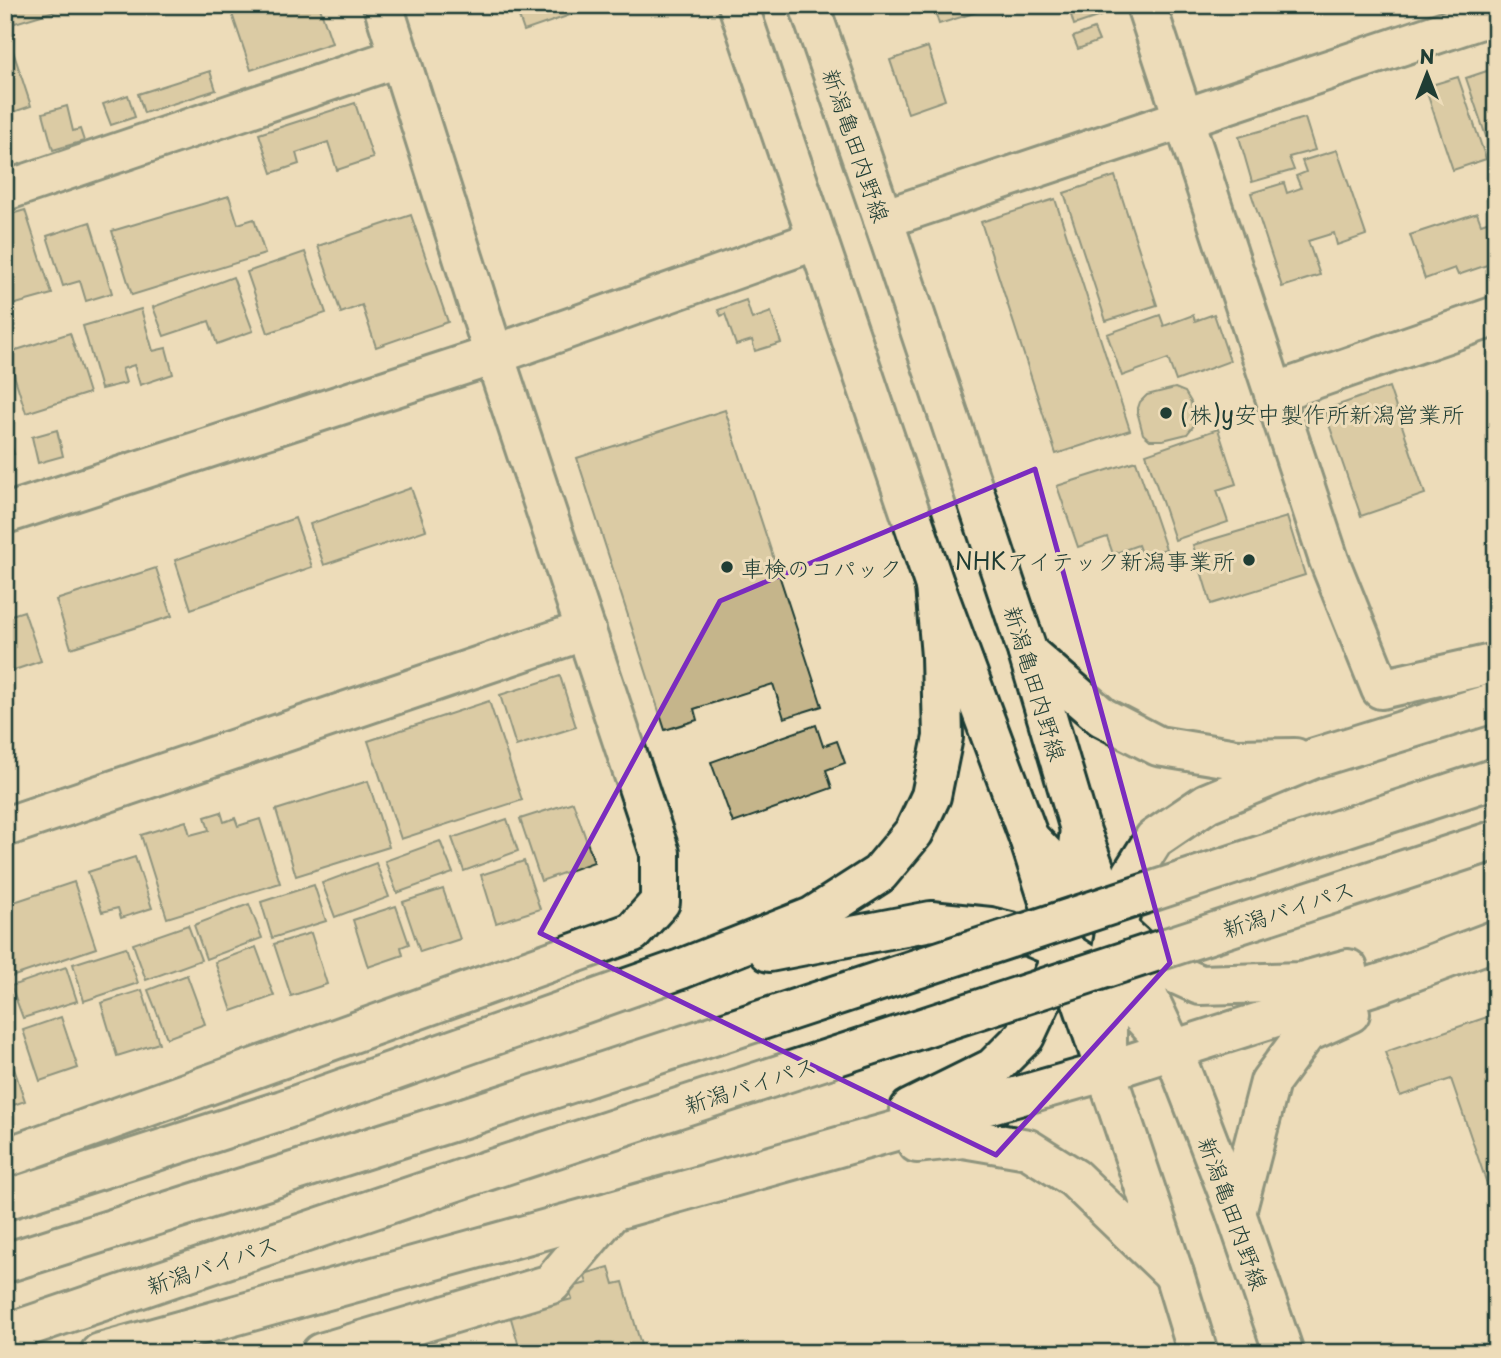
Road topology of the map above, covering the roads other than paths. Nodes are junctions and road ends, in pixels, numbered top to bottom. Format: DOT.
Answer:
graph roads {
  1 [pos="383,5"];
  2 [pos="738,5"];
  3 [pos="809,5"];
  4 [pos="1146,5"];
  5 [pos="1496,14"];
  6 [pos="400,57"];
  7 [pos="1185,119"];
  8 [pos="5,191"];
  9 [pos="883,219"];
  10 [pos="817,240"];
  11 [pos="1496,316"];
  12 [pos="494,355"];
  13 [pos="1274,393"];
  14 [pos="5,514"];
  15 [pos="935,586"];
  16 [pos="586,629"];
  17 [pos="1028,653"];
  18 [pos="1496,663"];
  19 [pos="1496,702"];
  20 [pos="1315,758"];
  21 [pos="1496,778"];
  22 [pos="5,827"];
  23 [pos="1080,829"];
  24 [pos="1029,838"];
  25 [pos="1496,840"];
  26 [pos="1074,885"];
  27 [pos="1116,928"];
  28 [pos="1496,930"];
  29 [pos="1496,940"];
  30 [pos="1496,947"];
  31 [pos="1065,951"];
  32 [pos="681,970"];
  33 [pos="1107,978"];
  34 [pos="1173,1050"];
  35 [pos="1107,1071"];
  36 [pos="823,1151"];
  37 [pos="5,1158"];
  38 [pos="5,1200"];
  39 [pos="612,1211"];
  40 [pos="1236,1213"];
  41 [pos="5,1264"];
  42 [pos="1174,1274"];
  43 [pos="5,1334"];
  44 [pos="100,1353"];
  45 [pos="321,1353"];
  46 [pos="1198,1353"];
  47 [pos="1284,1353"];
  1 -- 6 [label="main road"];
  2 -- 10 [label="main road"];
  3 -- 9 [label="main road, 新潟亀田内野線"];
  4 -- 7 [label="main road"];
  5 -- 7 [label="main road"];
  6 -- 8 [label="main road"];
  6 -- 12 [label="main road"];
  7 -- 9 [label="main road"];
  7 -- 13 [label="main road"];
  9 -- 17 [label="main road, 新潟亀田内野線"];
  10 -- 12 [label="main road"];
  10 -- 15 [label="main road"];
  11 -- 13 [label="main road"];
  12 -- 14 [label="main road"];
  12 -- 16 [label="main road"];
  13 -- 18 [label="main road"];
  15 -- 24 [label="main road"];
  15 -- 32 [label="main road"];
  16 -- 22 [label="main road"];
  16 -- 37 [label="main road"];
  17 -- 20 [label="main road"];
  17 -- 23 [label="main road, 新潟亀田内野線"];
  19 -- 20 [label="main road"];
  20 -- 27 [label="main road"];
  21 -- 41 [label="main road, bridge"];
  23 -- 26 [label="main road"];
  23 -- 27 [label="main road, 新潟亀田内野線"];
  24 -- 26 [label="main road"];
  24 -- 31 [label="main road"];
  25 -- 43 [label="main road, 新潟バイパス, bridge"];
  26 -- 27 [label="main road"];
  26 -- 31 [label="main road"];
  27 -- 28 [label="main road"];
  27 -- 33 [label="main road"];
  27 -- 34 [label="main road, 新潟亀田内野線"];
  29 -- 34 [label="main road"];
  30 -- 40 [label="main road"];
  31 -- 32 [label="main road"];
  31 -- 33 [label="main road"];
  31 -- 35 [label="main road"];
  31 -- 36 [label="main road"];
  32 -- 38 [label="main road"];
  33 -- 34 [label="main road"];
  33 -- 35 [label="main road"];
  34 -- 35 [label="main road"];
  34 -- 40 [label="main road, 新潟亀田内野線"];
  35 -- 36 [label="main road"];
  35 -- 42 [label="main road"];
  36 -- 39 [label="main road"];
  36 -- 42 [label="main road"];
  39 -- 44 [label="main road"];
  39 -- 45 [label="main road"];
  40 -- 47 [label="main road, 新潟亀田内野線"];
  42 -- 46 [label="main road"];
}
